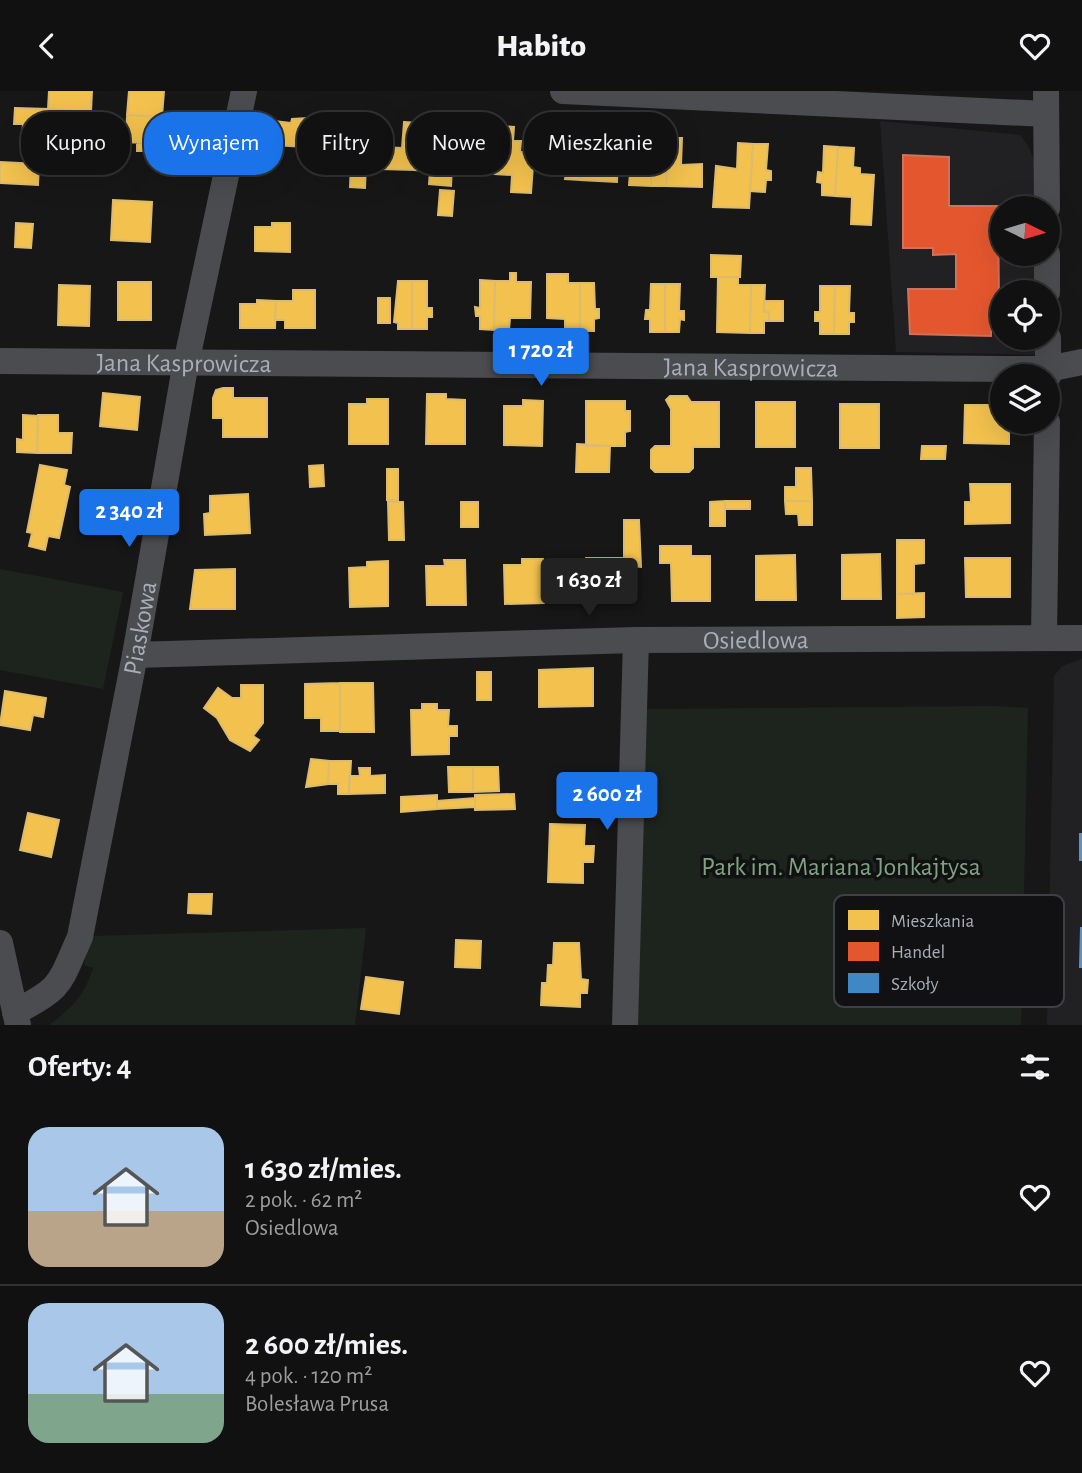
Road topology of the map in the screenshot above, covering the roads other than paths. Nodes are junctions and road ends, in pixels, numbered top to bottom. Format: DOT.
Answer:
graph roads {
  1 [pos="244,91"];
  2 [pos="563,91"];
  3 [pos="1046,103"];
  4 [pos="1047,196"];
  5 [pos="0,361"];
  6 [pos="186,362"];
  7 [pos="1082,362"];
  8 [pos="1060,368"];
  9 [pos="990,371"];
  10 [pos="1047,434"];
  11 [pos="1044,638"];
  12 [pos="1082,638"];
  13 [pos="636,640"];
  14 [pos="135,655"];
  15 [pos="0,943"];
  16 [pos="17,1018"];
  17 [pos="625,1025"];
  1 -- 6 [label="street, Piaskowa"];
  2 -- 3 [label="street"];
  3 -- 4 [label="street"];
  5 -- 6 [label="street, Jana Kasprowicza"];
  6 -- 9 [label="street, Jana Kasprowicza"];
  6 -- 14 [label="street, Piaskowa"];
  7 -- 8 [label="street, Jana Kasprowicza"];
  10 -- 11 [label="street"];
  11 -- 12 [label="street, Osiedlowa"];
  11 -- 13 [label="street, Osiedlowa"];
  13 -- 14 [label="street, Osiedlowa"];
  13 -- 17 [label="street"];
  14 -- 16 [label="street, Piaskowa"];
  15 -- 16 [label="street"];
}
